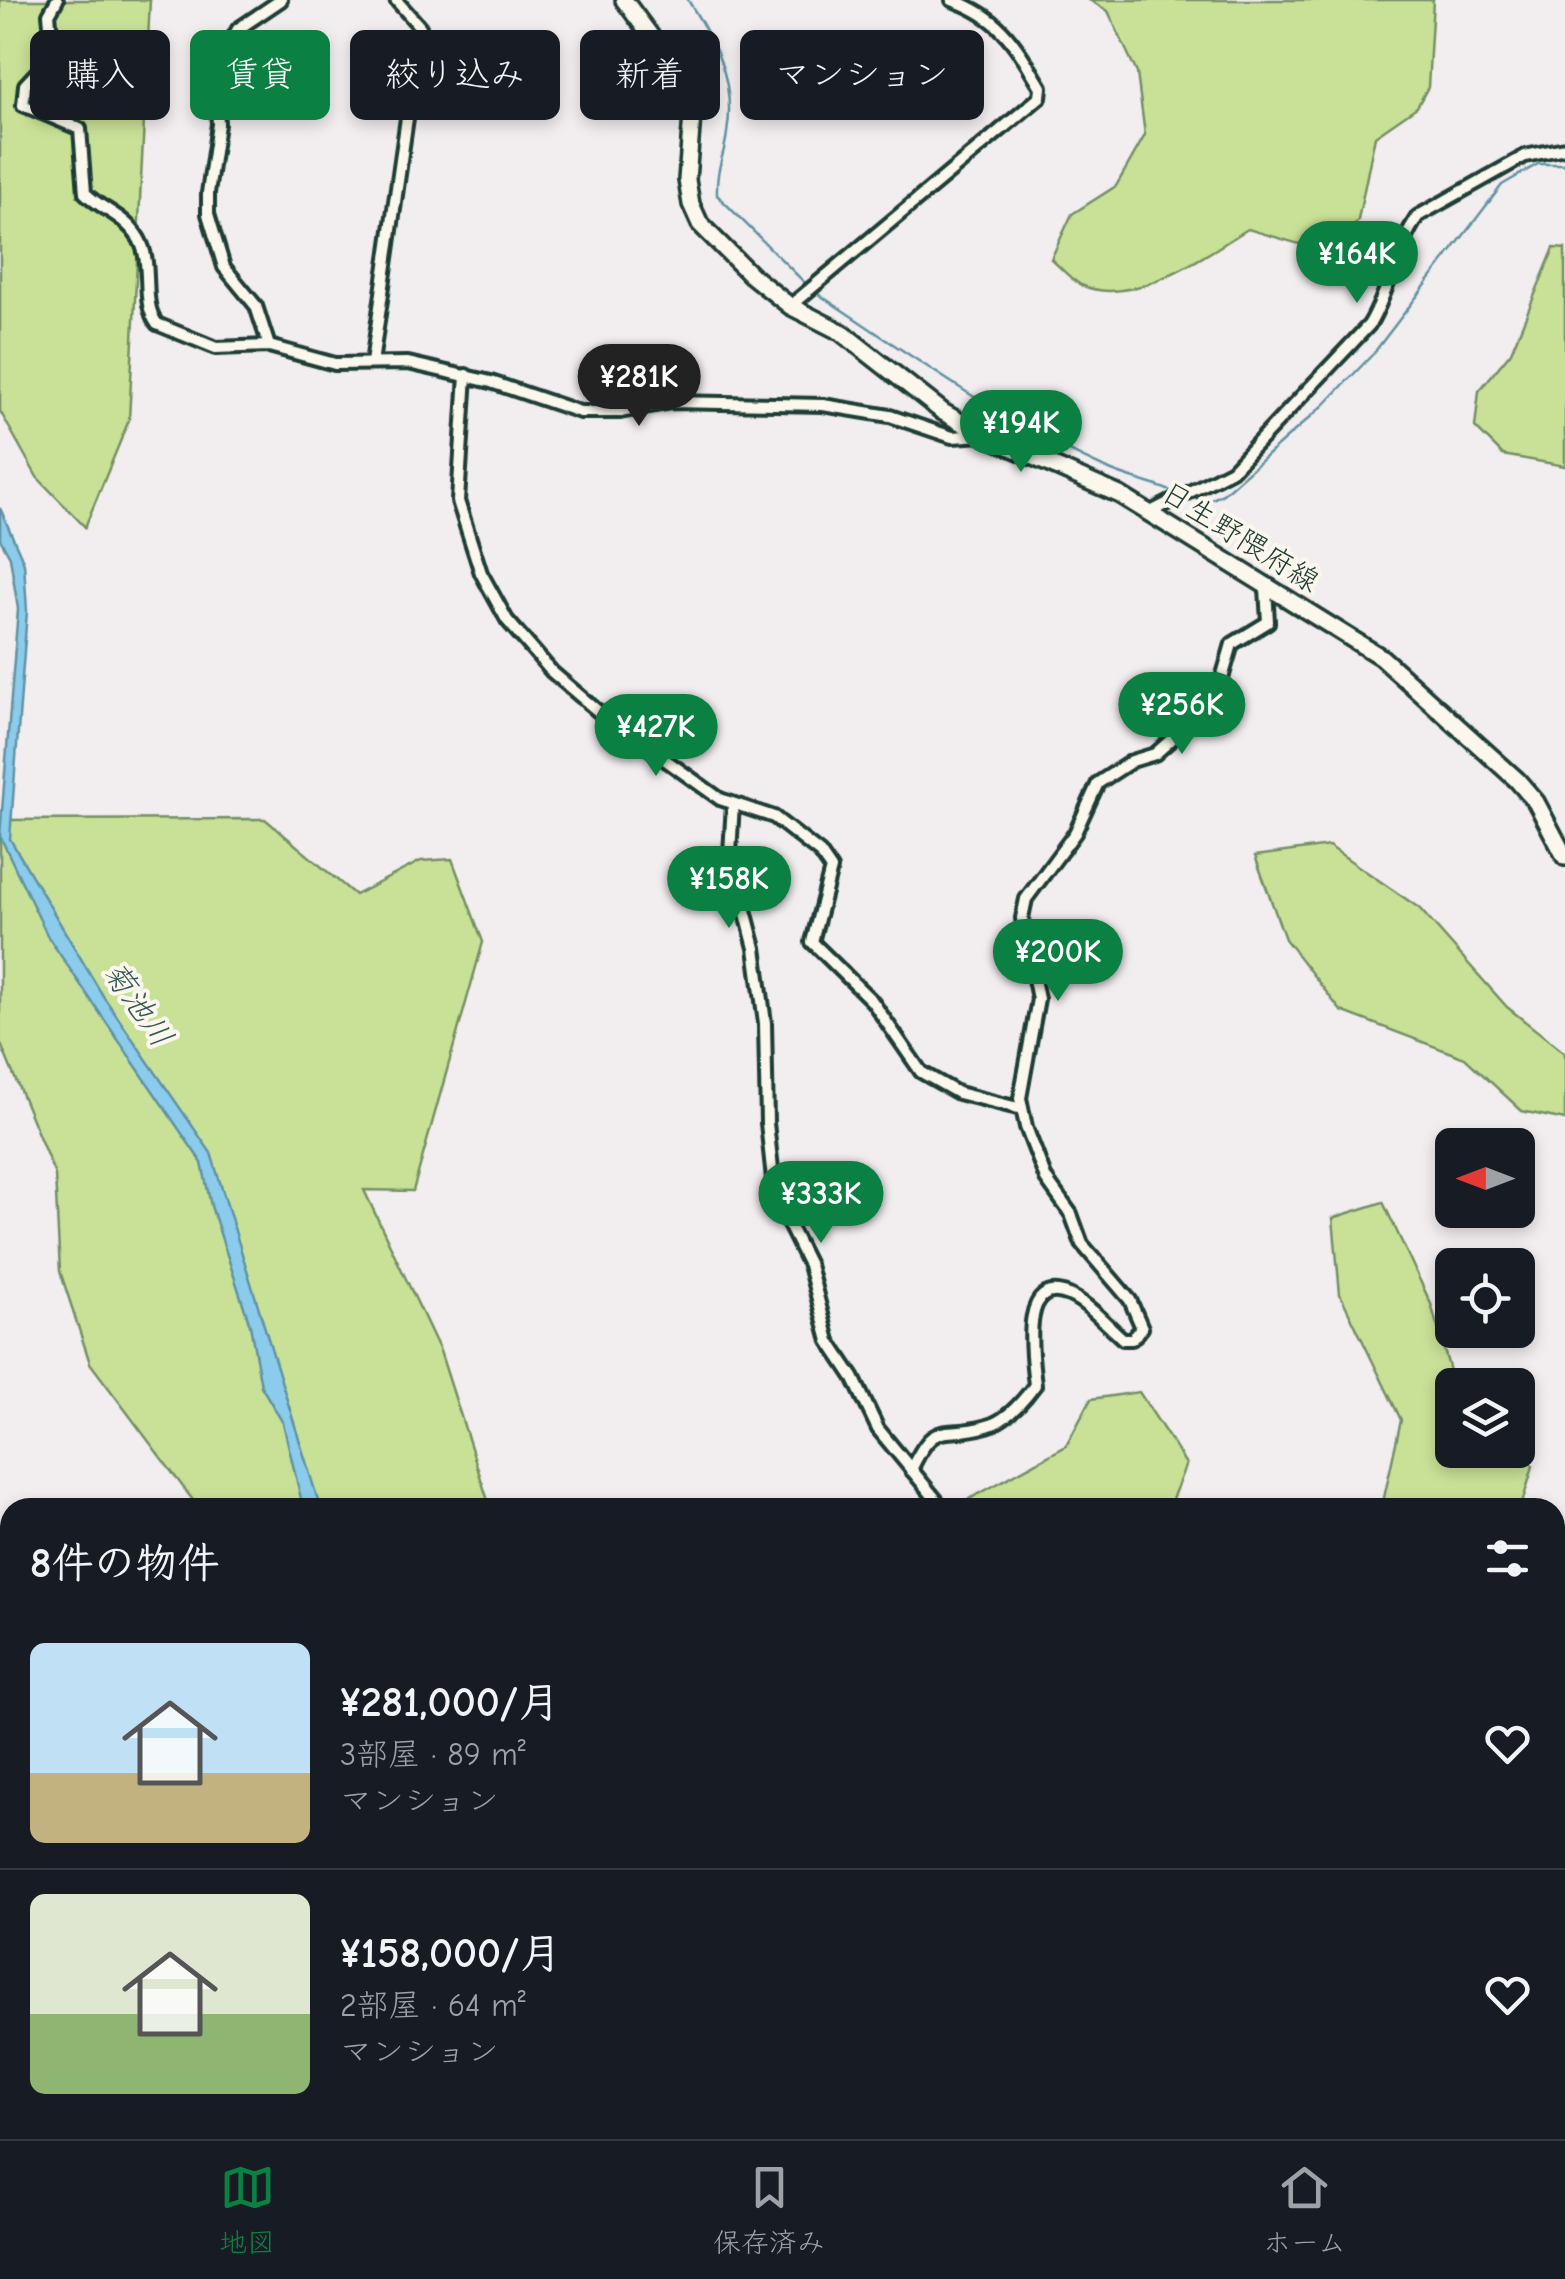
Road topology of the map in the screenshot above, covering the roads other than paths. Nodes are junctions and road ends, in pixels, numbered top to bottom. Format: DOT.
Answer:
graph roads {
  1 [pos="56,0"];
  2 [pos="281,0"];
  3 [pos="396,0"];
  4 [pos="624,0"];
  5 [pos="952,0"];
  6 [pos="1565,148"];
  7 [pos="790,306"];
  8 [pos="269,346"];
  9 [pos="372,363"];
  10 [pos="466,375"];
  11 [pos="983,436"];
  12 [pos="1149,514"];
  13 [pos="1266,588"];
  14 [pos="733,804"];
  15 [pos="1565,857"];
  16 [pos="1022,1109"];
  17 [pos="911,1470"];
  18 [pos="935,1498"];
  1 -- 8 [label="street"];
  2 -- 8 [label="street"];
  3 -- 9 [label="street"];
  4 -- 7 [label="main road, 日生野隈府線"];
  5 -- 7 [label="street"];
  6 -- 12 [label="street"];
  7 -- 11 [label="main road, 日生野隈府線"];
  8 -- 9 [label="street"];
  9 -- 10 [label="street"];
  10 -- 11 [label="street"];
  10 -- 14 [label="street"];
  11 -- 12 [label="main road, 日生野隈府線"];
  12 -- 13 [label="main road, 日生野隈府線"];
  13 -- 15 [label="main road, 日生野隈府線"];
  13 -- 16 [label="street"];
  14 -- 16 [label="street"];
  14 -- 17 [label="street"];
  16 -- 17 [label="street"];
  17 -- 18 [label="street"];
}
